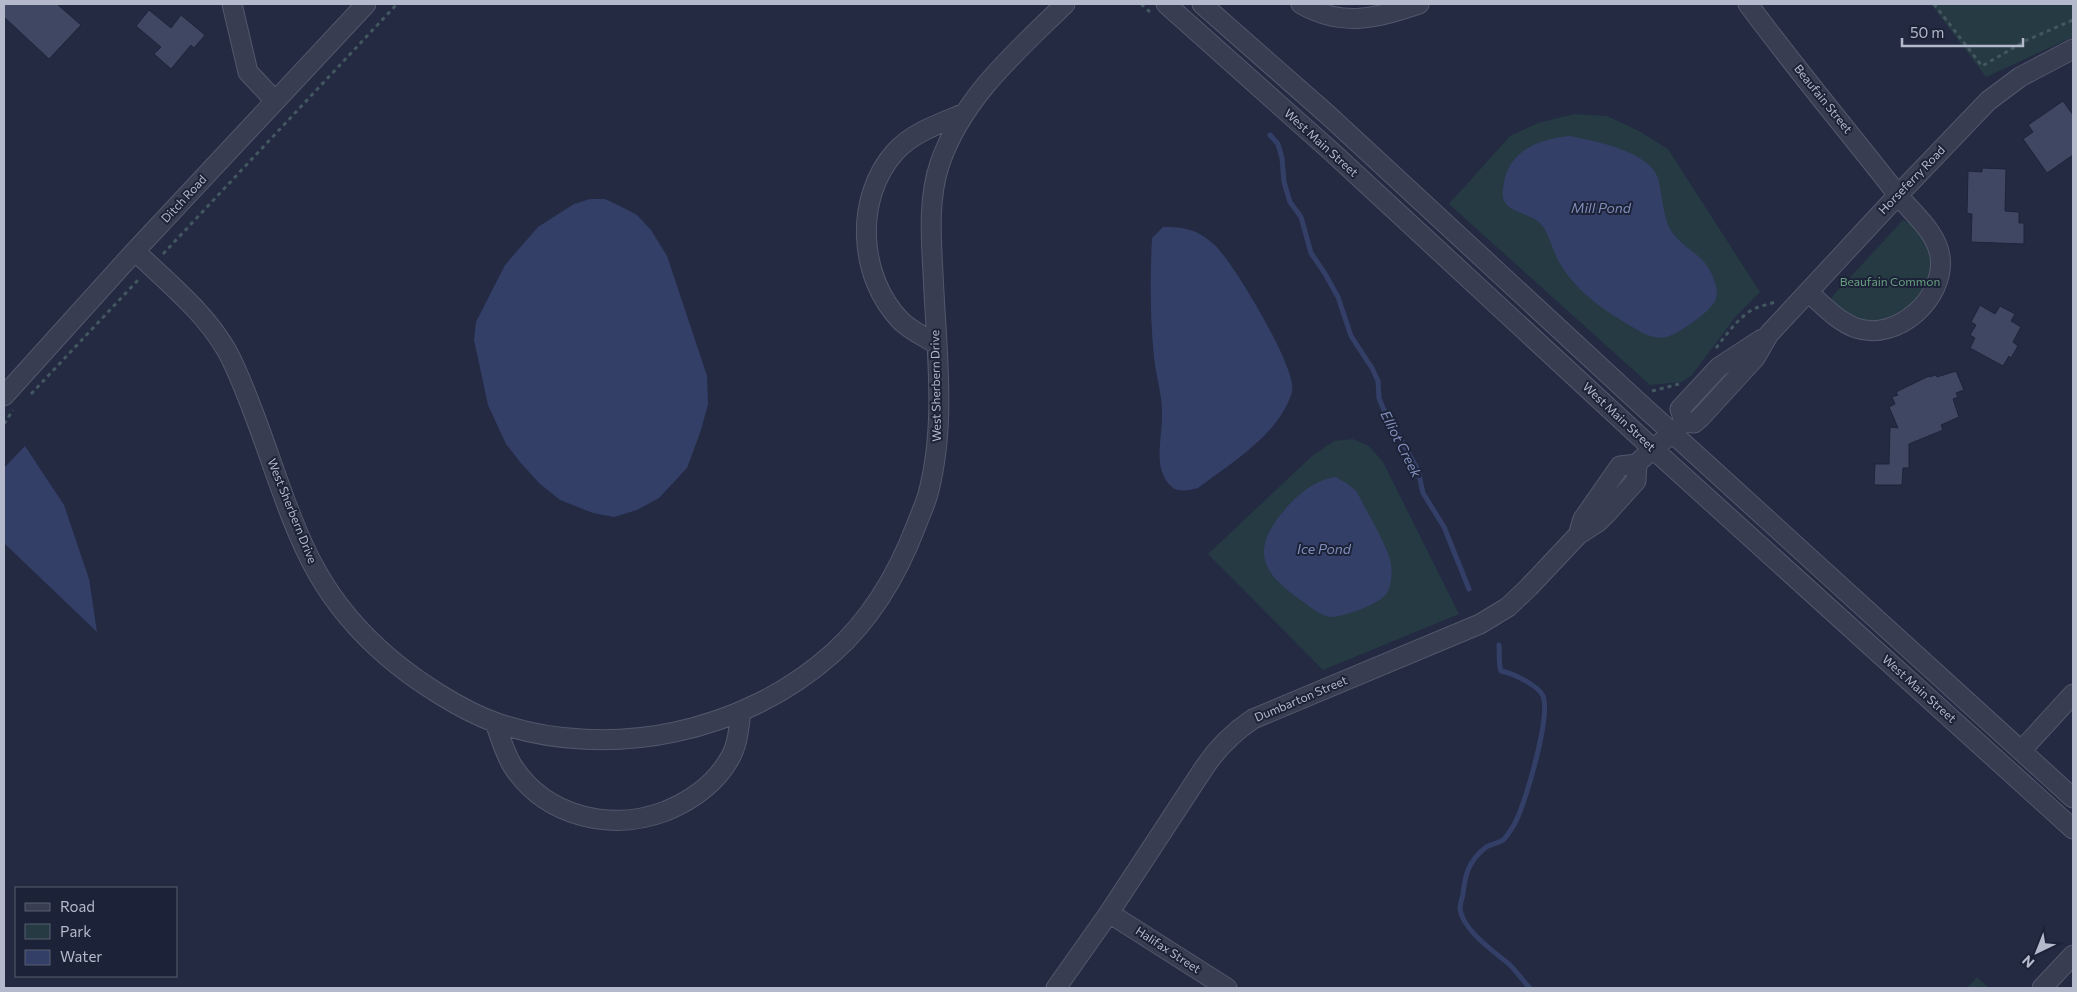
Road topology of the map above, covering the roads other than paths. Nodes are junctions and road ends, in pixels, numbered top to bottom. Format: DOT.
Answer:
graph roads {
  1 [pos="232,4"];
  2 [pos="366,4"];
  3 [pos="1065,4"];
  4 [pos="1166,4"];
  5 [pos="1202,4"];
  6 [pos="1301,4"];
  7 [pos="1419,4"];
  8 [pos="1748,4"];
  9 [pos="2073,49"];
  10 [pos="275,101"];
  11 [pos="965,113"];
  12 [pos="1898,195"];
  13 [pos="135,251"];
  14 [pos="1808,292"];
  15 [pos="936,344"];
  16 [pos="12,400"];
  17 [pos="1668,436"];
  18 [pos="2073,694"];
  19 [pos="741,711"];
  20 [pos="495,722"];
  21 [pos="2021,751"];
  22 [pos="2073,798"];
  23 [pos="2073,829"];
  24 [pos="1109,913"];
  25 [pos="2073,954"];
  26 [pos="1056,988"];
  27 [pos="1227,988"];
  28 [pos="2042,988"];
  1 -- 10 [label="street"];
  2 -- 10 [label="street, Ditch Road"];
  3 -- 11 [label="street, West Sherbern Drive"];
  4 -- 17 [label="street, West Main Street"];
  5 -- 17 [label="street, West Main Street"];
  6 -- 7 [label="street"];
  8 -- 12 [label="street, Beaufain Street"];
  9 -- 12 [label="street, Horseferry Road"];
  10 -- 13 [label="street, Ditch Road"];
  11 -- 15 [label="street, West Sherbern Drive"];
  11 -- 15 [label="street"];
  12 -- 14 [label="street, Horseferry Road"];
  12 -- 14 [label="street, Beaufain Street"];
  13 -- 16 [label="street, Ditch Road"];
  13 -- 20 [label="street, West Sherbern Drive"];
  14 -- 17 [label="street, Horseferry Road"];
  15 -- 19 [label="street, West Sherbern Drive"];
  17 -- 21 [label="street, West Main Street"];
  17 -- 23 [label="street, West Main Street"];
  17 -- 24 [label="street, Dumbarton Street"];
  18 -- 21 [label="street"];
  19 -- 20 [label="street, West Sherbern Drive"];
  19 -- 20 [label="street"];
  21 -- 22 [label="street, West Main Street"];
  24 -- 26 [label="street, Dumbarton Street"];
  24 -- 27 [label="street, Halifax Street"];
  25 -- 28 [label="street"];
}
